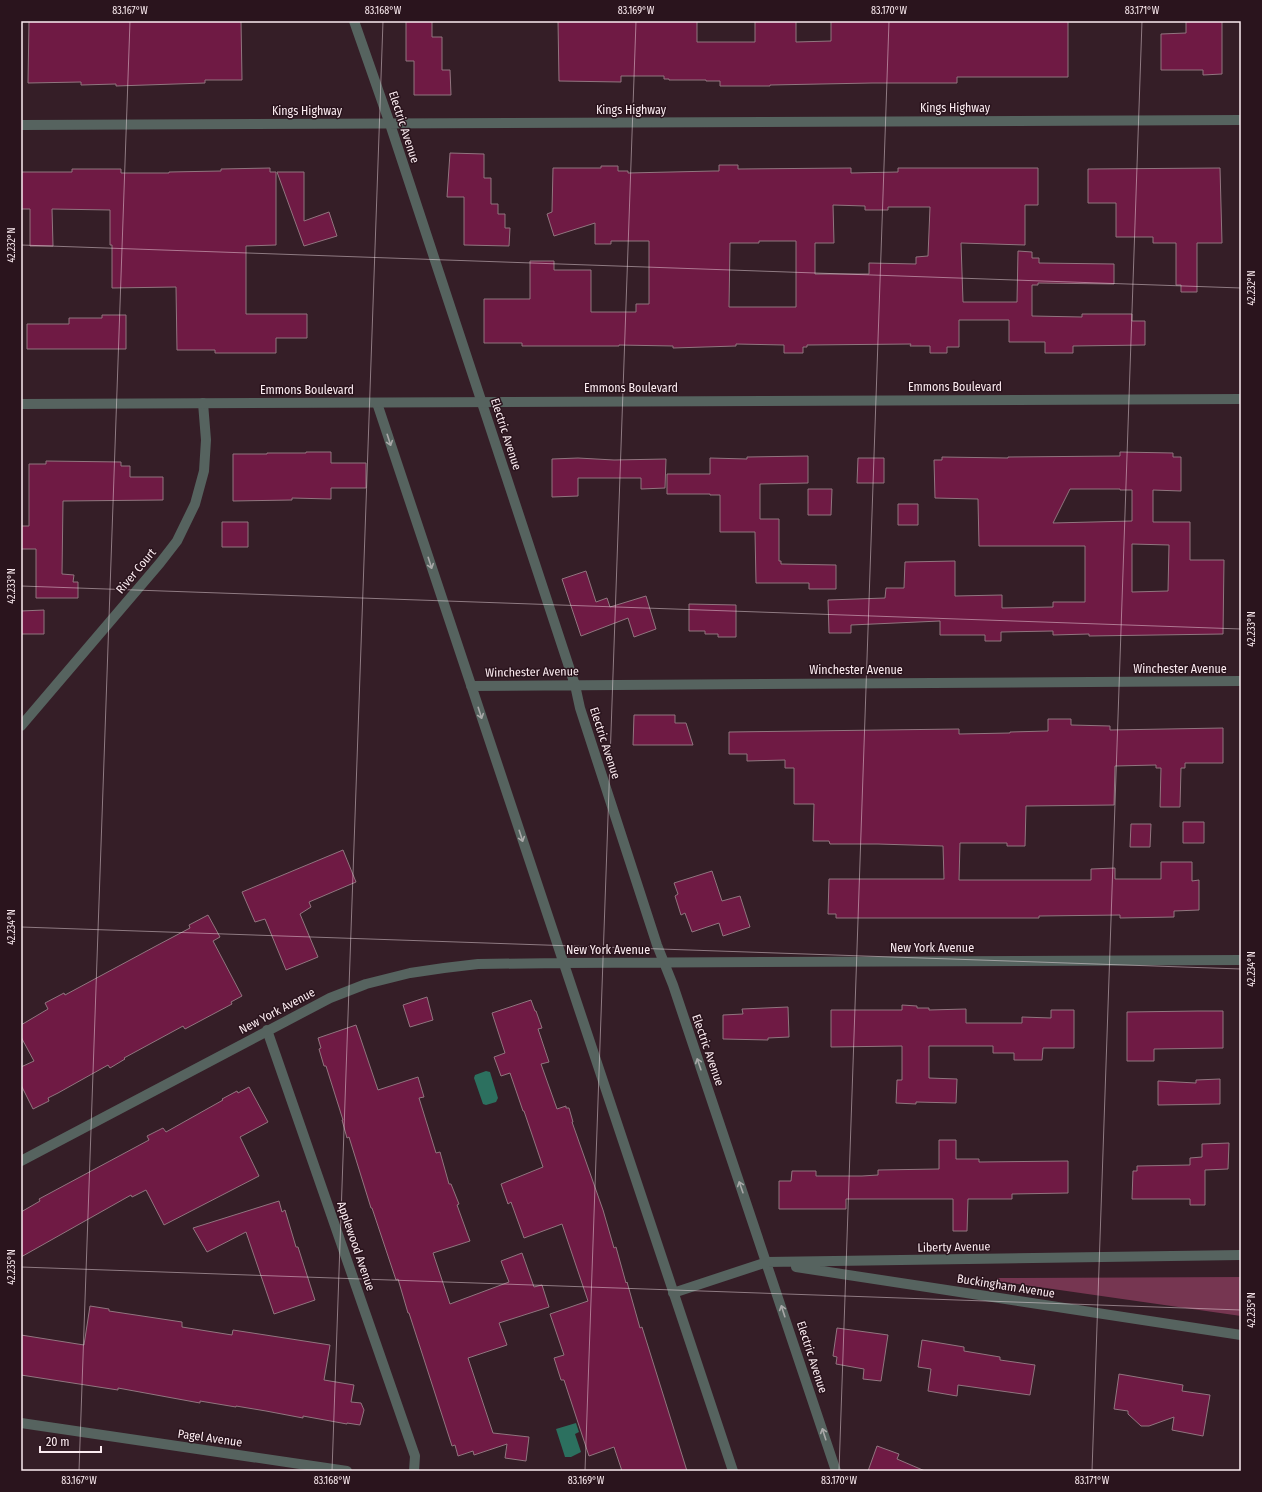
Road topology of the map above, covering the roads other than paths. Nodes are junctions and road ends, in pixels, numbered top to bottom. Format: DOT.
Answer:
graph roads {
  1 [pos="354,21"];
  2 [pos="1241,120"];
  3 [pos="390,124"];
  4 [pos="21,125"];
  5 [pos="1241,399"];
  6 [pos="481,402"];
  7 [pos="203,403"];
  8 [pos="377,403"];
  9 [pos="21,404"];
  10 [pos="1241,681"];
  11 [pos="575,685"];
  12 [pos="471,686"];
  13 [pos="21,726"];
  14 [pos="1241,960"];
  15 [pos="563,963"];
  16 [pos="664,963"];
  17 [pos="267,1030"];
  18 [pos="21,1161"];
  19 [pos="1241,1255"];
  20 [pos="767,1262"];
  21 [pos="673,1293"];
  22 [pos="1241,1335"];
  23 [pos="21,1423"];
  24 [pos="348,1471"];
  25 [pos="414,1471"];
  26 [pos="733,1471"];
  27 [pos="836,1471"];
  1 -- 3 [label="street, Electric Avenue"];
  2 -- 3 [label="street, Kings Highway"];
  3 -- 4 [label="street, Kings Highway"];
  3 -- 6 [label="street, Electric Avenue"];
  5 -- 6 [label="street, Emmons Boulevard"];
  6 -- 8 [label="street, Emmons Boulevard"];
  6 -- 11 [label="street, Electric Avenue"];
  7 -- 8 [label="street, Emmons Boulevard"];
  7 -- 9 [label="street, Emmons Boulevard"];
  7 -- 13 [label="street, River Court"];
  8 -- 12 [label="street, one-way"];
  10 -- 11 [label="street, Winchester Avenue"];
  11 -- 12 [label="street, Winchester Avenue"];
  11 -- 16 [label="street, Electric Avenue"];
  12 -- 15 [label="street, one-way"];
  14 -- 16 [label="street, New York Avenue"];
  15 -- 16 [label="street, New York Avenue"];
  15 -- 17 [label="street, New York Avenue"];
  15 -- 21 [label="street"];
  20 -- 16 [label="street, Electric Avenue, one-way"];
  17 -- 18 [label="street, New York Avenue"];
  17 -- 25 [label="street, Applewood Avenue"];
  19 -- 20 [label="street, Liberty Avenue"];
  20 -- 21 [label="street, Liberty Avenue"];
  20 -- 22 [label="street, Buckingham Avenue"];
  27 -- 20 [label="street, Electric Avenue, one-way"];
  21 -- 26 [label="street"];
  23 -- 24 [label="street, Pagel Avenue"];
}
